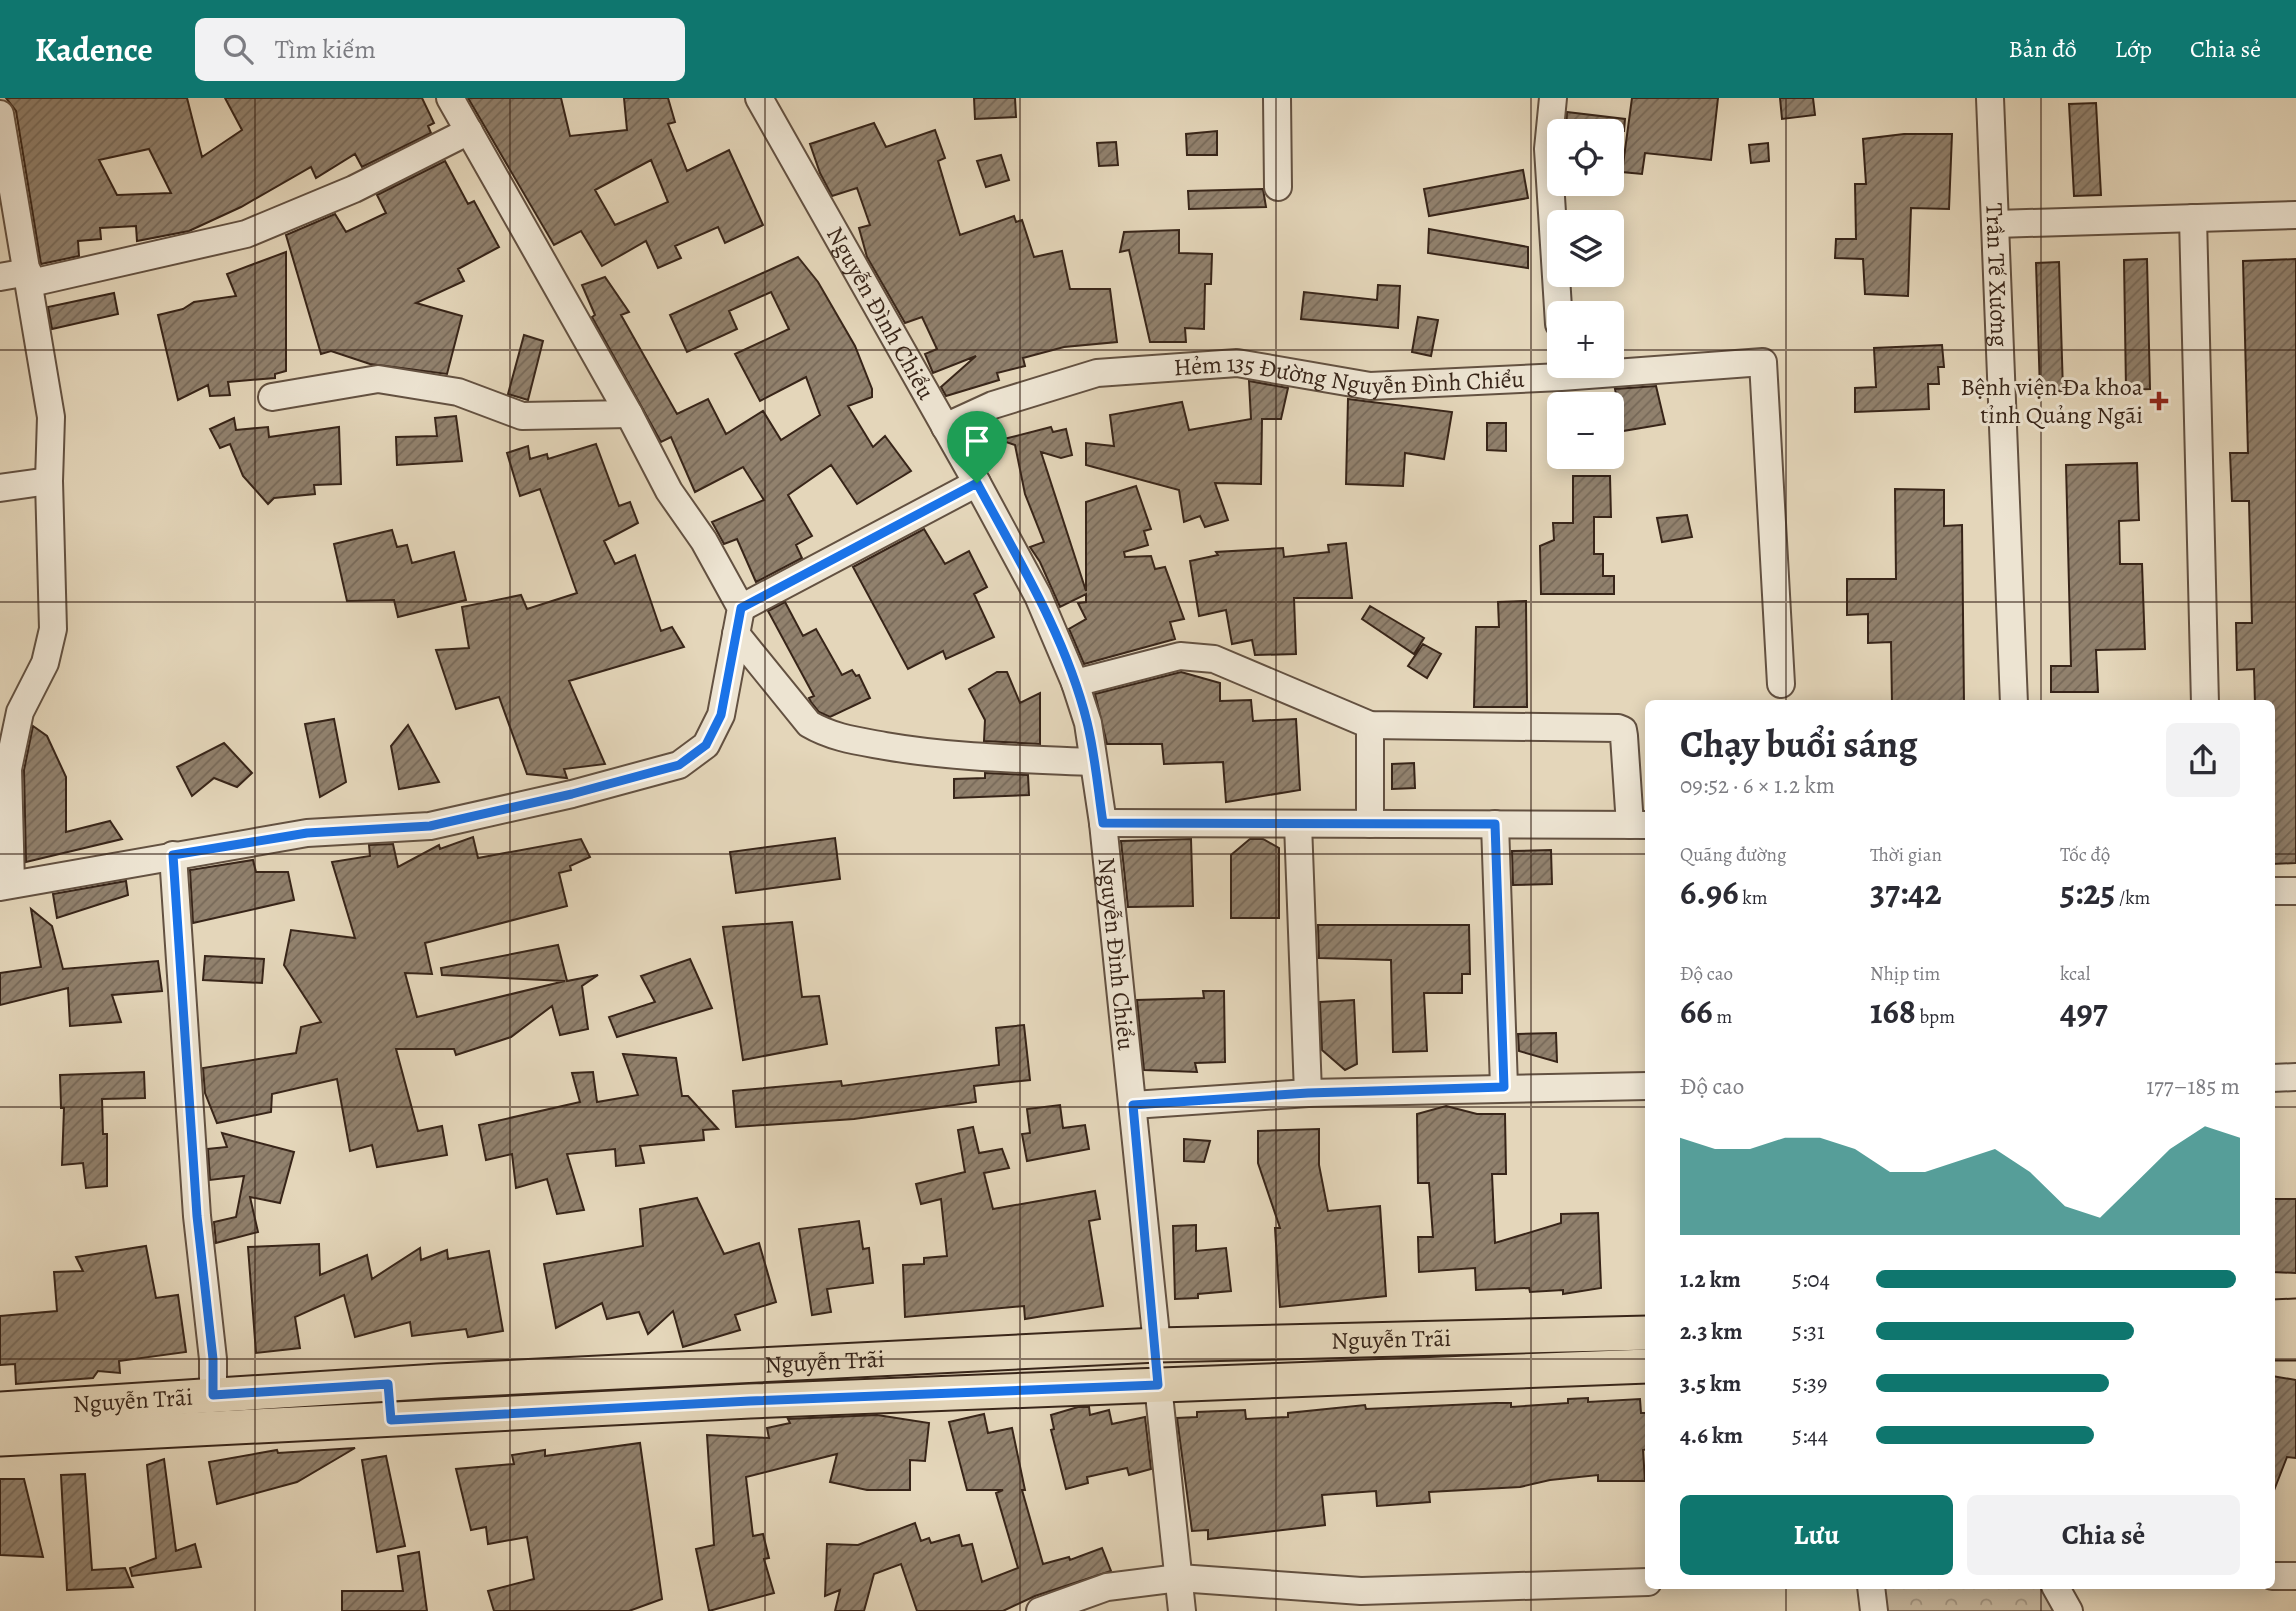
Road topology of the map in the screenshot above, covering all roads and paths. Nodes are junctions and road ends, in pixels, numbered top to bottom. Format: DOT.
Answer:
graph roads {
  1 [pos="450,98"];
  2 [pos="759,98"];
  3 [pos="1277,98"];
  4 [pos="1553,98"];
  5 [pos="1990,98"];
  6 [pos="0,114"];
  7 [pos="469,131"];
  8 [pos="1278,187"];
  9 [pos="2296,215"];
  10 [pos="2193,218"];
  11 [pos="1996,224"];
  12 [pos="0,277"];
  13 [pos="30,277"];
  14 [pos="1558,301"];
  15 [pos="1624,369"];
  16 [pos="1547,373"];
  17 [pos="272,397"];
  18 [pos="629,414"];
  19 [pos="945,427"];
  20 [pos="48,481"];
  21 [pos="977,483"];
  22 [pos="0,488"];
  23 [pos="738,621"];
  24 [pos="1075,683"];
  25 [pos="1781,684"];
  26 [pos="2014,700"];
  27 [pos="2205,700"];
  28 [pos="1370,725"];
  29 [pos="1093,762"];
  30 [pos="1103,823"];
  31 [pos="1298,824"];
  32 [pos="1370,824"];
  33 [pos="1495,824"];
  34 [pos="1639,825"];
  35 [pos="173,855"];
  36 [pos="5,885"];
  37 [pos="2275,891"];
  38 [pos="2296,891"];
  39 [pos="2296,1077"];
  40 [pos="2275,1078"];
  41 [pos="1504,1087"];
  42 [pos="1645,1087"];
  43 [pos="1308,1093"];
  44 [pos="1133,1105"];
  45 [pos="2275,1317"];
  46 [pos="2296,1317"];
  47 [pos="1645,1334"];
  48 [pos="2275,1343"];
  49 [pos="2296,1343"];
  50 [pos="1157,1345"];
  51 [pos="1645,1366"];
  52 [pos="388,1384"];
  53 [pos="1158,1385"];
  54 [pos="213,1395"];
  55 [pos="0,1409"];
  56 [pos="391,1420"];
  57 [pos="0,1439"];
  58 [pos="2275,1576"];
  59 [pos="2296,1576"];
  60 [pos="1179,1578"];
  61 [pos="1645,1582"];
  62 [pos="1871,1589"];
  63 [pos="2057,1589"];
  64 [pos="1363,1601"];
  65 [pos="1040,1611"];
  66 [pos="1182,1611"];
  67 [pos="1874,1611"];
  68 [pos="2069,1611"];
  1 -- 7 [label="street"];
  2 -- 19 [label="street, Nguyễn Đình Chiểu"];
  3 -- 8 [label="street"];
  4 -- 14 [label="street"];
  5 -- 11 [label="street, Trần Tế Xương"];
  6 -- 13 [label="street"];
  7 -- 13 [label="street"];
  7 -- 18 [label="street"];
  9 -- 10 [label="street"];
  10 -- 11 [label="street"];
  10 -- 27 [label="street"];
  11 -- 26 [label="street, Trần Tế Xương"];
  12 -- 13 [label="street"];
  13 -- 20 [label="street"];
  15 -- 25 [label="street, Hẻm 135 Đường Nguyễn Đình Chiểu"];
  16 -- 19 [label="street, Hẻm 135 Đường Nguyễn Đình Chiểu"];
  17 -- 18 [label="street"];
  18 -- 23 [label="street"];
  19 -- 21 [label="street, Nguyễn Đình Chiểu"];
  20 -- 22 [label="street"];
  20 -- 36 [label="street"];
  21 -- 23 [label="street"];
  21 -- 24 [label="street, Nguyễn Đình Chiểu"];
  23 -- 29 [label="street"];
  23 -- 35 [label="street"];
  24 -- 28 [label="street"];
  24 -- 29 [label="street, Nguyễn Đình Chiểu"];
  28 -- 32 [label="street"];
  28 -- 34 [label="street"];
  29 -- 30 [label="street, Nguyễn Đình Chiểu"];
  30 -- 31 [label="street"];
  30 -- 44 [label="street, Nguyễn Đình Chiểu"];
  31 -- 32 [label="street"];
  31 -- 43 [label="street"];
  32 -- 33 [label="street"];
  33 -- 34 [label="street"];
  33 -- 41 [label="street"];
  35 -- 36 [label="street"];
  35 -- 54 [label="street"];
  37 -- 38 [label="street"];
  39 -- 40 [label="street"];
  41 -- 42 [label="street"];
  41 -- 43 [label="street"];
  43 -- 44 [label="street"];
  44 -- 50 [label="street, Nguyễn Đình Chiểu"];
  45 -- 46 [label="main road"];
  47 -- 50 [label="main road, Nguyễn Trãi"];
  48 -- 49 [label="main road"];
  50 -- 52 [label="main road, Nguyễn Trãi"];
  50 -- 53 [label="main road"];
  51 -- 53 [label="main road, Nguyễn Trãi"];
  52 -- 54 [label="main road, Nguyễn Trãi"];
  52 -- 56 [label="main road"];
  53 -- 56 [label="main road, Nguyễn Trãi"];
  53 -- 60 [label="street"];
  54 -- 55 [label="main road, Nguyễn Trãi"];
  56 -- 57 [label="main road, Nguyễn Trãi"];
  58 -- 59 [label="street"];
  60 -- 64 [label="street"];
  60 -- 65 [label="street"];
  60 -- 66 [label="street"];
  61 -- 64 [label="street"];
  62 -- 67 [label="street"];
  63 -- 68 [label="street"];
}
